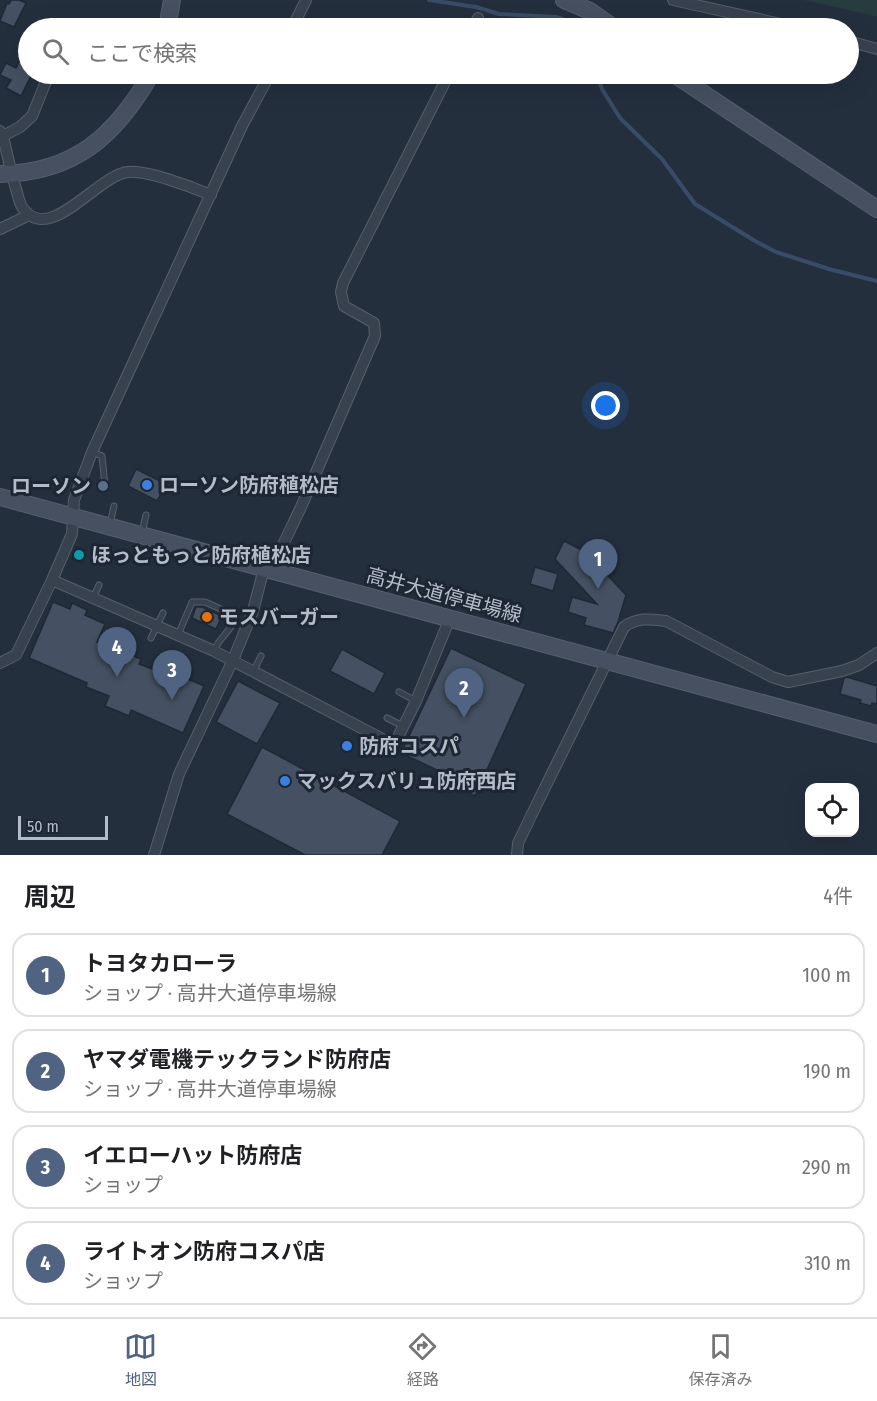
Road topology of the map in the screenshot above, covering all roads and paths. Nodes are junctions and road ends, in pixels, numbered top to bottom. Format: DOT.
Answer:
graph roads {
  1 [pos="172,0"];
  2 [pos="306,0"];
  3 [pos="564,0"];
  4 [pos="673,0"];
  5 [pos="169,18"];
  6 [pos="297,18"];
  7 [pos="600,18"];
  8 [pos="754,18"];
  9 [pos="859,44"];
  10 [pos="877,49"];
  11 [pos="45,84"];
  12 [pos="145,84"];
  13 [pos="265,84"];
  14 [pos="444,84"];
  15 [pos="689,84"];
  16 [pos="2,134"];
  17 [pos="6,174"];
  18 [pos="211,195"];
  19 [pos="877,209"];
  20 [pos="29,215"];
  21 [pos="0,229"];
  22 [pos="93,452"];
  23 [pos="105,486"];
  24 [pos="0,497"];
  25 [pos="114,506"];
  26 [pos="146,515"];
  27 [pos="72,516"];
  28 [pos="110,526"];
  29 [pos="142,534"];
  30 [pos="267,569"];
  31 [pos="52,580"];
  32 [pos="99,585"];
  33 [pos="93,598"];
  34 [pos="163,613"];
  35 [pos="450,618"];
  36 [pos="158,626"];
  37 [pos="178,635"];
  38 [pos="151,638"];
  39 [pos="214,651"];
  40 [pos="877,652"];
  41 [pos="261,656"];
  42 [pos="233,660"];
  43 [pos="609,661"];
  44 [pos="0,663"];
  45 [pos="254,670"];
  46 [pos="399,692"];
  47 [pos="416,701"];
  48 [pos="387,718"];
  49 [pos="404,727"];
  50 [pos="877,734"];
  51 [pos="154,855"];
  52 [pos="517,855"];
  1 -- 5 [label="main road"];
  2 -- 6 [label="street"];
  3 -- 7 [label="main road"];
  4 -- 8 [label="street"];
  9 -- 10 [label="street"];
  11 -- 16 [label="street"];
  12 -- 17 [label="main road"];
  13 -- 18 [label="street"];
  14 -- 30 [label="street"];
  15 -- 19 [label="main road"];
  16 -- 17 [label="street"];
  17 -- 20 [label="street"];
  18 -- 20 [label="street"];
  18 -- 22 [label="street"];
  20 -- 21 [label="street"];
  22 -- 23 [label="lane"];
  22 -- 27 [label="street"];
  24 -- 27 [label="main road, 高井大道停車場線"];
  25 -- 28 [label="lane"];
  26 -- 29 [label="lane"];
  27 -- 28 [label="main road, 高井大道停車場線"];
  27 -- 31 [label="street"];
  28 -- 29 [label="main road, 高井大道停車場線"];
  29 -- 30 [label="main road, 高井大道停車場線"];
  30 -- 35 [label="main road, 高井大道停車場線"];
  30 -- 42 [label="street"];
  31 -- 33 [label="street"];
  31 -- 44 [label="street"];
  32 -- 33 [label="lane"];
  33 -- 36 [label="street"];
  34 -- 36 [label="lane"];
  35 -- 43 [label="main road, 高井大道停車場線"];
  35 -- 47 [label="street"];
  36 -- 37 [label="street"];
  36 -- 38 [label="lane"];
  37 -- 39 [label="street"];
  37 -- 39 [label="lane"];
  39 -- 42 [label="street"];
  40 -- 43 [label="street"];
  41 -- 45 [label="lane"];
  42 -- 45 [label="street"];
  42 -- 51 [label="street"];
  43 -- 50 [label="main road, 高井大道停車場線"];
  43 -- 52 [label="street"];
  45 -- 49 [label="street"];
  46 -- 47 [label="lane"];
  47 -- 49 [label="street"];
  48 -- 49 [label="lane"];
}
